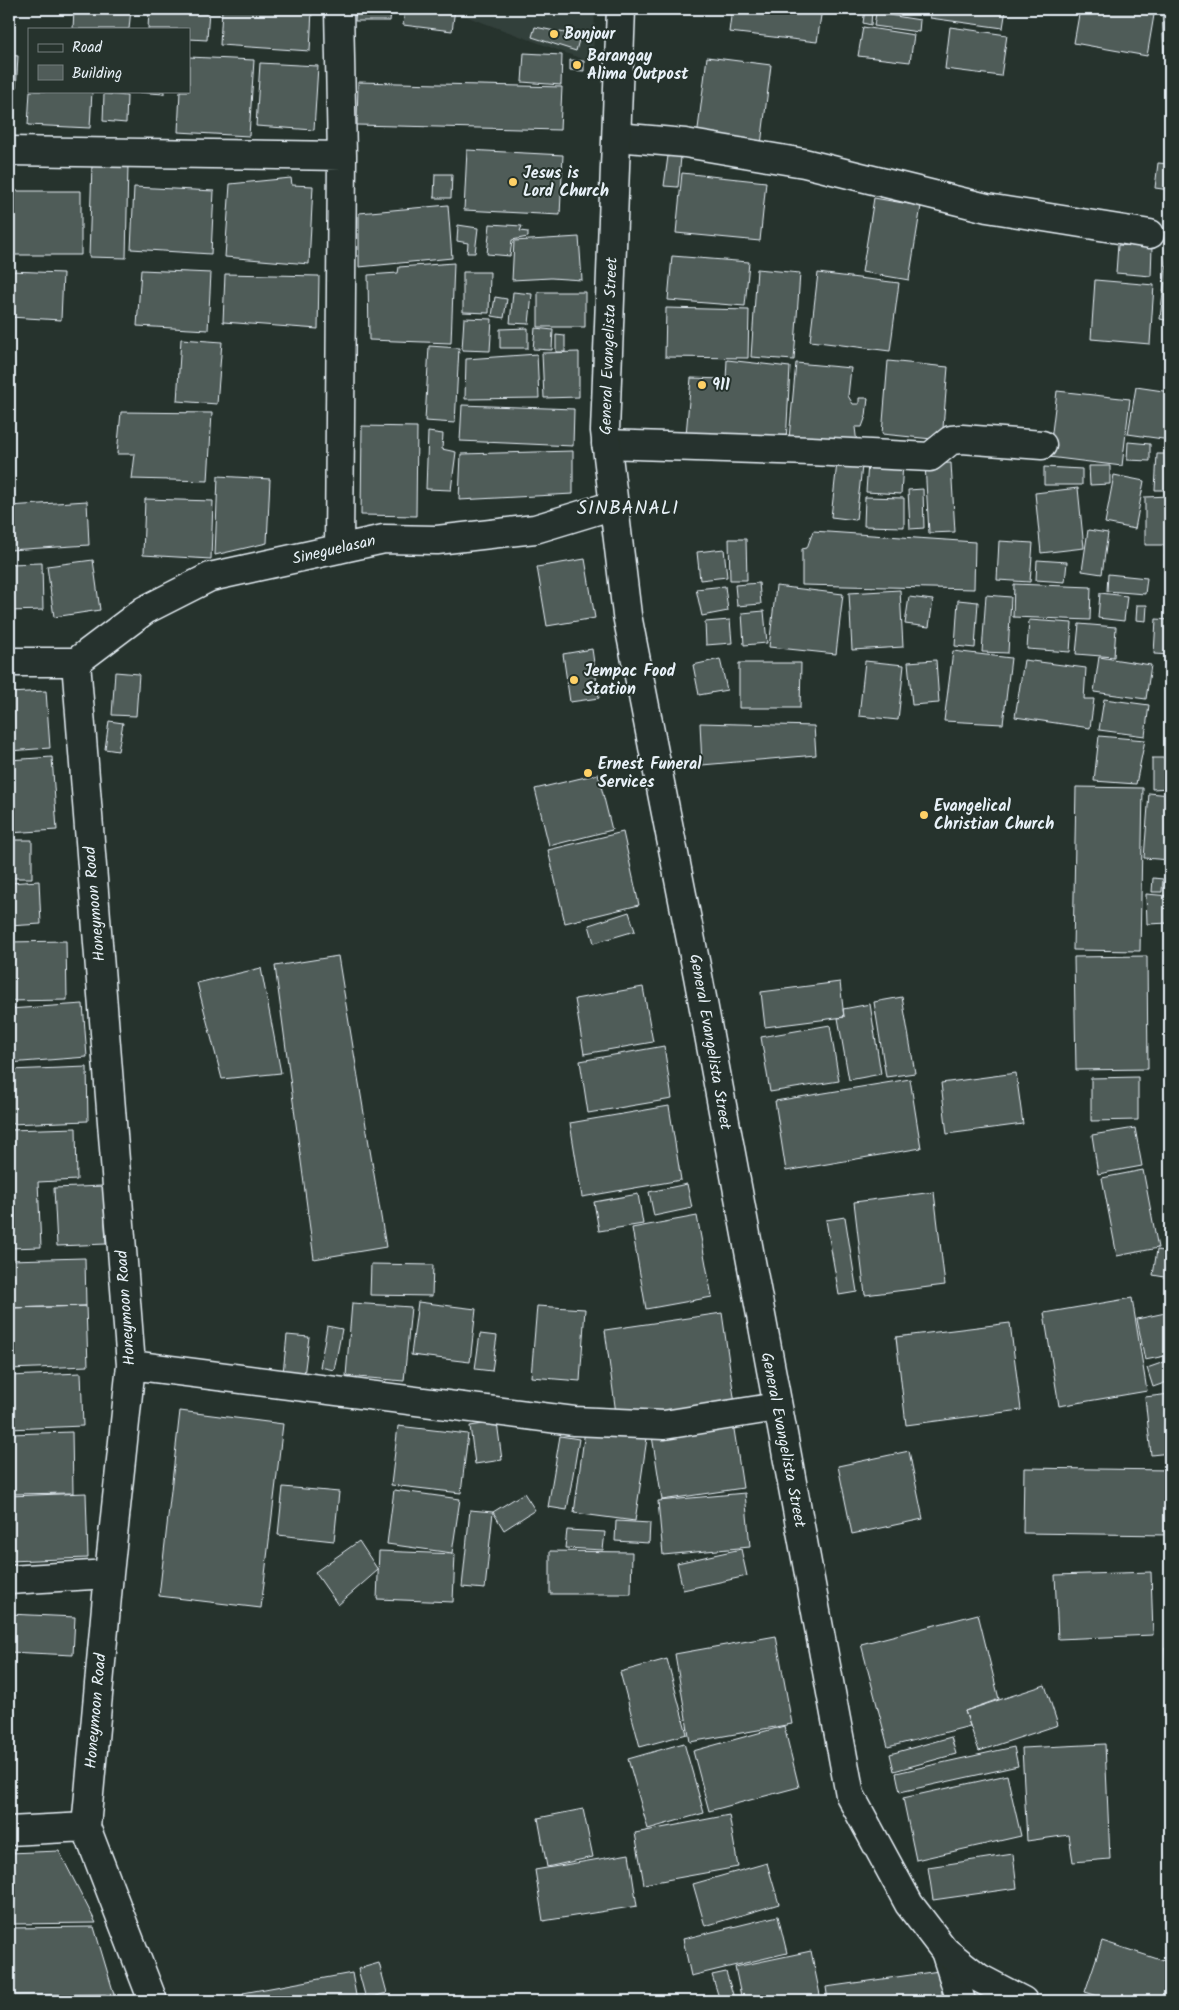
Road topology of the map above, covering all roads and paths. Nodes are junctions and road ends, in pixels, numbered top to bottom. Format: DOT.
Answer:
graph roads {
  1 [pos="339,9"];
  2 [pos="621,9"];
  3 [pos="617,136"];
  4 [pos="9,151"];
  5 [pos="342,156"];
  6 [pos="1150,234"];
  7 [pos="606,444"];
  8 [pos="1042,446"];
  9 [pos="614,505"];
  10 [pos="339,550"];
  11 [pos="9,662"];
  12 [pos="76,662"];
  13 [pos="131,1365"];
  14 [pos="777,1407"];
  15 [pos="109,1574"];
  16 [pos="9,1580"];
  17 [pos="86,1827"];
  18 [pos="9,1831"];
  19 [pos="945,1951"];
  20 [pos="153,2001"];
  21 [pos="960,2001"];
  22 [pos="1023,2001"];
  1 -- 5 [label="street"];
  2 -- 3 [label="street, General Evangelista Street"];
  3 -- 6 [label="street"];
  3 -- 7 [label="street, General Evangelista Street"];
  4 -- 5 [label="street"];
  5 -- 10 [label="street"];
  7 -- 8 [label="street"];
  7 -- 9 [label="street, General Evangelista Street"];
  9 -- 10 [label="street, Sineguelasan"];
  9 -- 14 [label="street, General Evangelista Street"];
  10 -- 12 [label="street, Sineguelasan"];
  11 -- 12 [label="street"];
  12 -- 13 [label="street, Honeymoon Road"];
  13 -- 14 [label="street"];
  13 -- 15 [label="street, Honeymoon Road"];
  14 -- 19 [label="street, General Evangelista Street"];
  15 -- 16 [label="street"];
  15 -- 17 [label="street, Honeymoon Road"];
  17 -- 18 [label="street"];
  17 -- 20 [label="street, Honeymoon Road"];
  19 -- 21 [label="street"];
  19 -- 22 [label="street, General Evangelista Street"];
}
